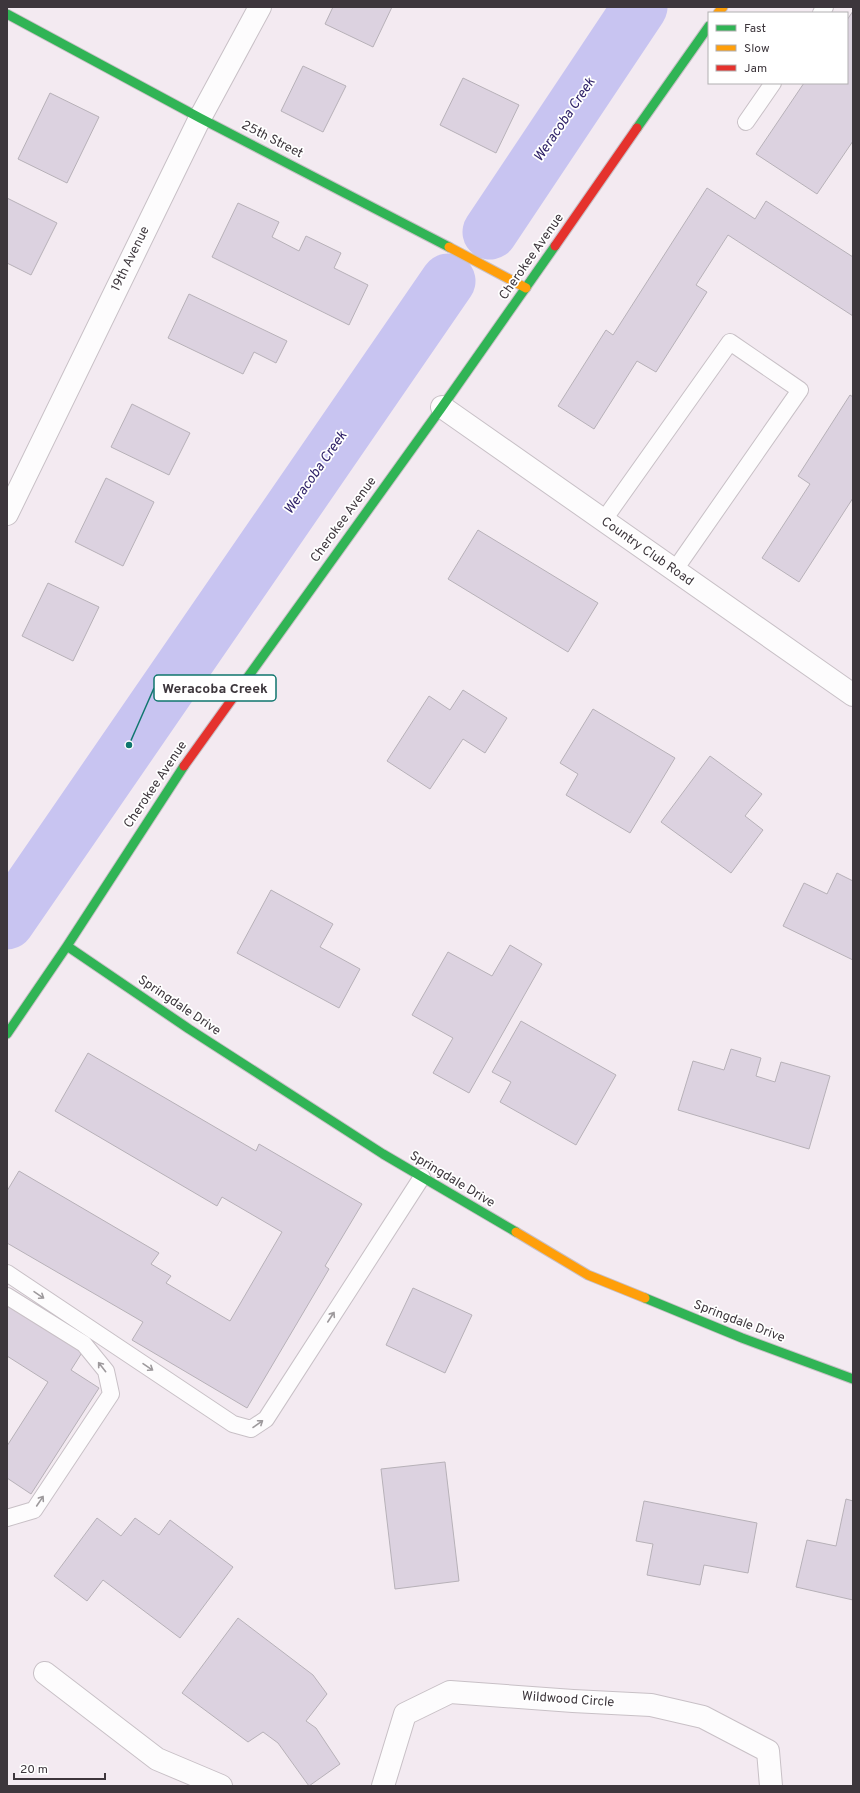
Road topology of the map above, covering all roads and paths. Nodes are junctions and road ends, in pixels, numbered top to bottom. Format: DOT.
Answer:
graph roads {
  1 [pos="260,7"];
  2 [pos="7,14"];
  3 [pos="708,27"];
  4 [pos="772,84"];
  5 [pos="200,118"];
  6 [pos="746,122"];
  7 [pos="526,288"];
  8 [pos="442,407"];
  9 [pos="7,514"];
  10 [pos="603,521"];
  11 [pos="674,571"];
  12 [pos="853,696"];
  13 [pos="67,946"];
  14 [pos="7,1034"];
  15 [pos="422,1177"];
  16 [pos="7,1273"];
  17 [pos="7,1296"];
  18 [pos="853,1379"];
  19 [pos="7,1518"];
  20 [pos="45,1672"];
  21 [pos="221,1786"];
  22 [pos="383,1786"];
  23 [pos="771,1786"];
  1 -- 5 [label="street, 19th Avenue"];
  2 -- 5 [label="street, 25th Street"];
  3 -- 7 [label="street, Cherokee Avenue"];
  4 -- 6 [label="lane"];
  5 -- 7 [label="street, 25th Street"];
  5 -- 9 [label="street, 19th Avenue"];
  7 -- 8 [label="street, Cherokee Avenue"];
  8 -- 10 [label="street, Country Club Road"];
  8 -- 13 [label="street, Cherokee Avenue"];
  10 -- 11 [label="street, Country Club Road"];
  10 -- 11 [label="lane"];
  11 -- 12 [label="street, Country Club Road"];
  13 -- 14 [label="street, Cherokee Avenue"];
  13 -- 15 [label="street, Springdale Drive"];
  16 -- 15 [label="lane, one-way"];
  15 -- 18 [label="street, Springdale Drive"];
  19 -- 17 [label="lane, one-way"];
  20 -- 21 [label="street"];
  22 -- 23 [label="street, Wildwood Circle"];
}
